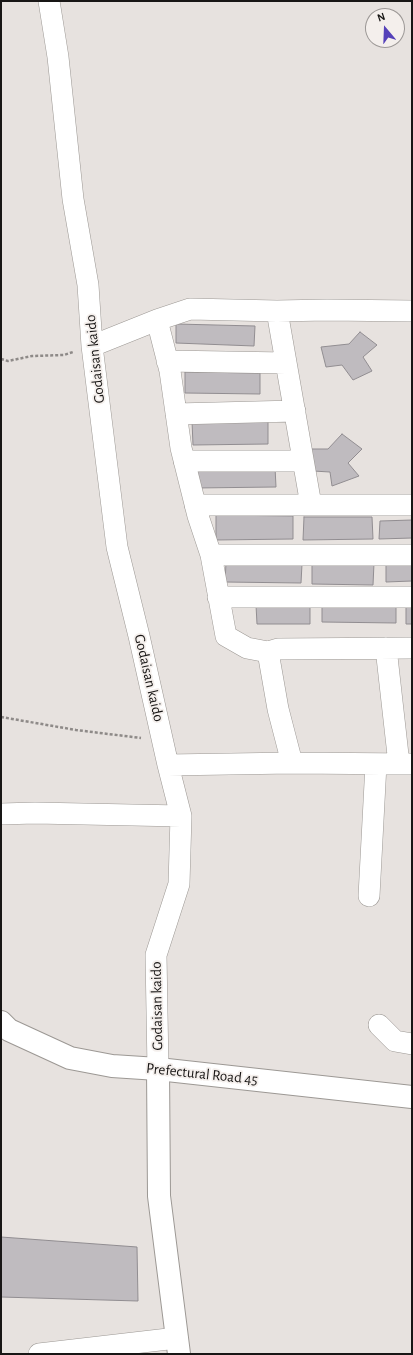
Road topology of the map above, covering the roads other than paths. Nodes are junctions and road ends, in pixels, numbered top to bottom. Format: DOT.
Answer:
graph roads {
  1 [pos="49,1"];
  2 [pos="277,311"];
  3 [pos="412,311"];
  4 [pos="157,320"];
  5 [pos="92,346"];
  6 [pos="167,361"];
  7 [pos="286,363"];
  8 [pos="295,411"];
  9 [pos="176,414"];
  10 [pos="184,461"];
  11 [pos="303,461"];
  12 [pos="195,505"];
  13 [pos="311,505"];
  14 [pos="412,505"];
  15 [pos="211,555"];
  16 [pos="412,555"];
  17 [pos="218,597"];
  18 [pos="412,598"];
  19 [pos="386,648"];
  20 [pos="412,648"];
  21 [pos="268,652"];
  22 [pos="292,763"];
  23 [pos="376,764"];
  24 [pos="406,764"];
  25 [pos="168,765"];
  26 [pos="1,814"];
  27 [pos="181,816"];
  28 [pos="369,896"];
  29 [pos="1,1022"];
  30 [pos="379,1025"];
  31 [pos="412,1044"];
  32 [pos="158,1069"];
  33 [pos="412,1097"];
  34 [pos="178,1346"];
  35 [pos="39,1354"];
  1 -- 5 [label="street, Godaisan kaido"];
  2 -- 3 [label="street"];
  2 -- 4 [label="street"];
  2 -- 7 [label="street"];
  4 -- 5 [label="street"];
  4 -- 6 [label="street"];
  5 -- 25 [label="street, Godaisan kaido"];
  6 -- 7 [label="street"];
  6 -- 9 [label="street"];
  7 -- 8 [label="street"];
  8 -- 9 [label="street"];
  8 -- 11 [label="street"];
  9 -- 10 [label="street"];
  10 -- 11 [label="street"];
  10 -- 12 [label="street"];
  11 -- 13 [label="street"];
  12 -- 13 [label="street"];
  12 -- 15 [label="street"];
  13 -- 14 [label="street"];
  15 -- 16 [label="street"];
  15 -- 17 [label="street"];
  17 -- 18 [label="street"];
  17 -- 21 [label="street"];
  19 -- 20 [label="street"];
  19 -- 21 [label="street"];
  19 -- 24 [label="street"];
  21 -- 22 [label="street"];
  22 -- 23 [label="street"];
  22 -- 25 [label="street"];
  23 -- 24 [label="street"];
  23 -- 28 [label="street"];
  25 -- 27 [label="street, Godaisan kaido"];
  26 -- 27 [label="street"];
  27 -- 32 [label="street, Godaisan kaido"];
  29 -- 32 [label="main road, Prefectural Road 45"];
  30 -- 31 [label="street"];
  32 -- 33 [label="main road, Prefectural Road 45"];
  32 -- 34 [label="main road, Godaisan kaido"];
  34 -- 35 [label="street"];
}
